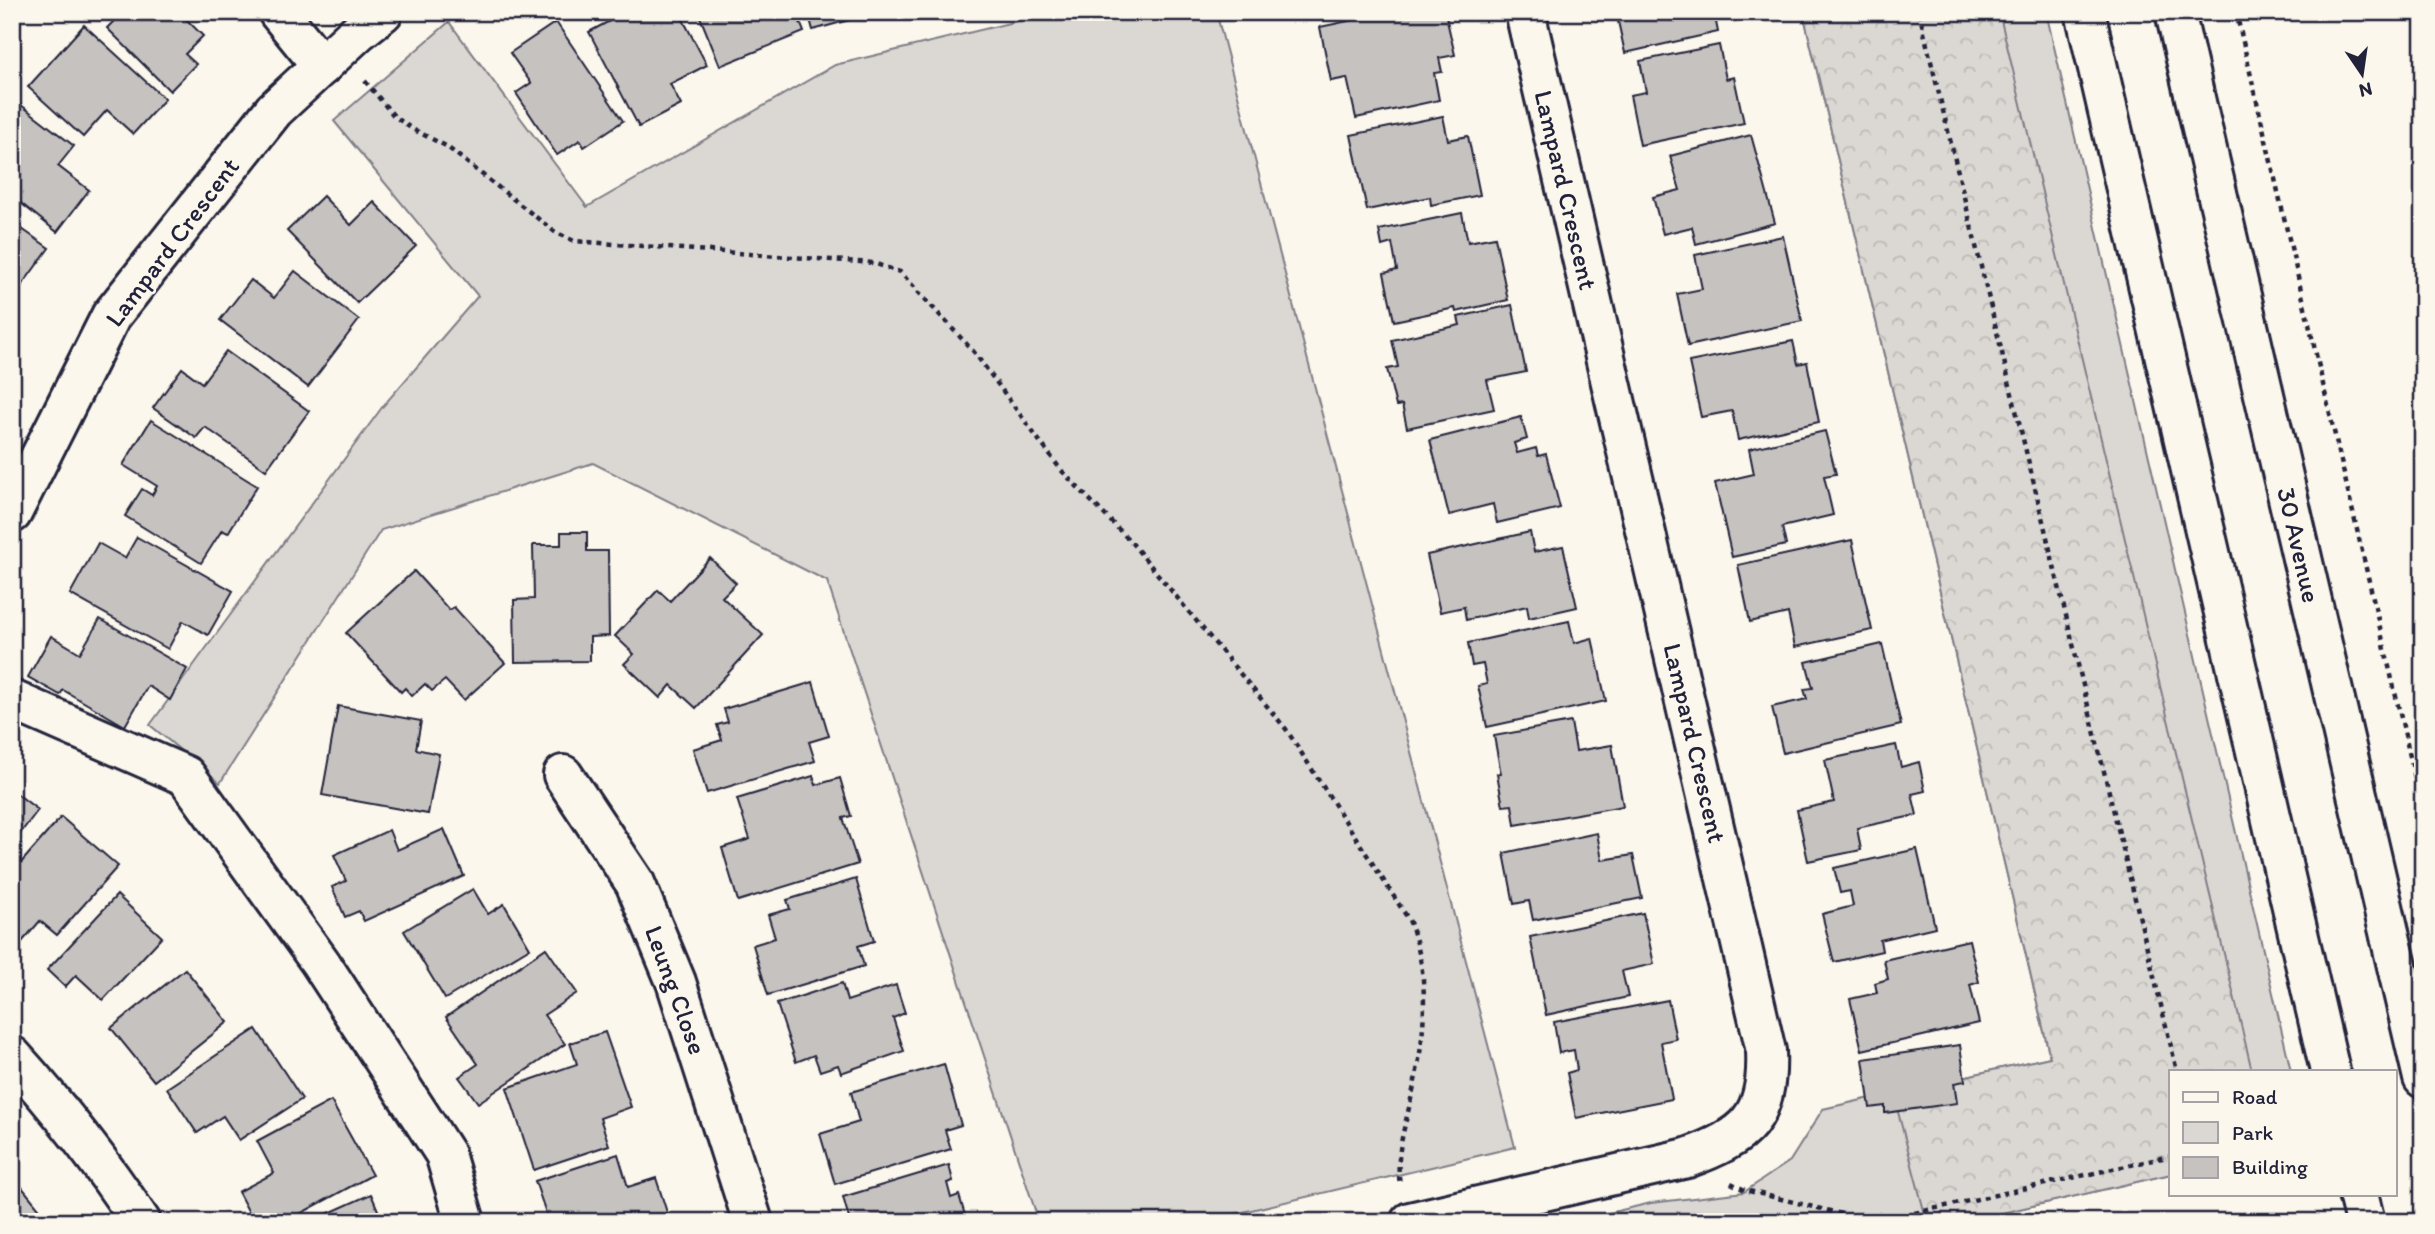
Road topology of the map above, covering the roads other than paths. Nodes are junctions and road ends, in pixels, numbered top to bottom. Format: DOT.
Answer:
graph roads {
  1 [pos="278,12"];
  2 [pos="383,12"];
  3 [pos="1525,12"];
  4 [pos="2085,12"];
  5 [pos="2175,12"];
  6 [pos="331,58"];
  7 [pos="12,513"];
  8 [pos="12,700"];
  9 [pos="563,775"];
  10 [pos="12,1056"];
  11 [pos="2330,1070"];
  12 [pos="2423,1079"];
  13 [pos="2358,1196"];
  14 [pos="1406,1206"];
  15 [pos="141,1222"];
  16 [pos="465,1222"];
  17 [pos="753,1222"];
  18 [pos="2365,1222"];
  1 -- 6 [label="street"];
  2 -- 6 [label="street, Lampard Crescent"];
  3 -- 14 [label="street, Lampard Crescent"];
  4 -- 11 [label="street"];
  5 -- 12 [label="street, 30 Avenue"];
  6 -- 7 [label="street, Lampard Crescent"];
  8 -- 16 [label="street"];
  9 -- 17 [label="street, Leung Close"];
  10 -- 15 [label="street"];
  13 -- 18 [label="street"];
}
